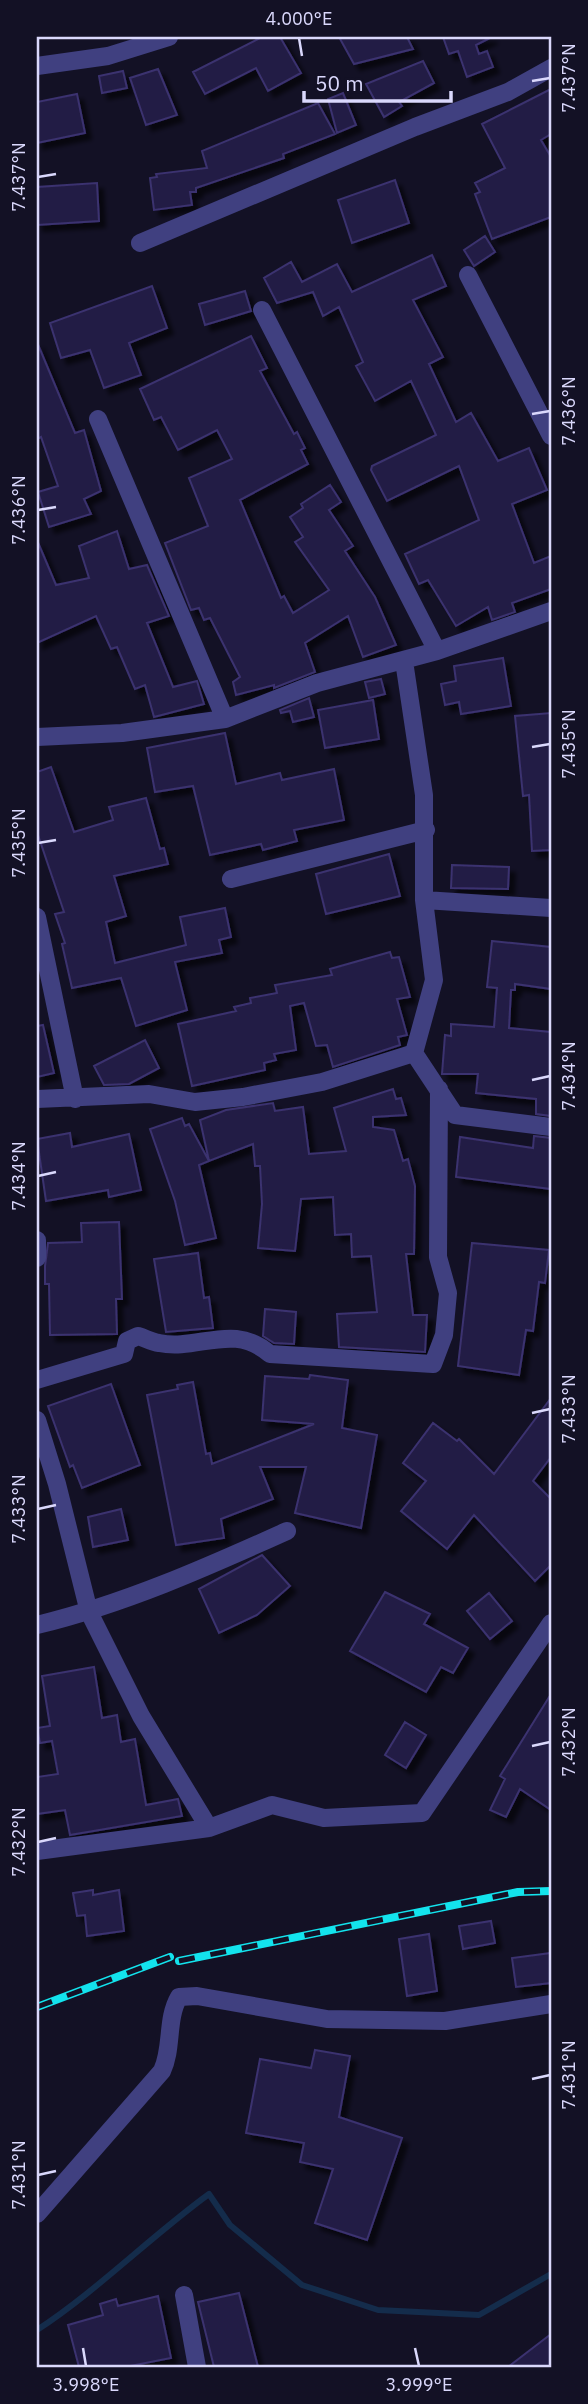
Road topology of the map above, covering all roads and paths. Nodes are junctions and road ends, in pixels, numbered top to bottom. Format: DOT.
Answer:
graph roads {
  1 [pos="169,37"];
  2 [pos="37,66"];
  3 [pos="551,68"];
  4 [pos="140,243"];
  5 [pos="468,275"];
  6 [pos="262,310"];
  7 [pos="98,419"];
  8 [pos="551,436"];
  9 [pos="551,611"];
  10 [pos="437,650"];
  11 [pos="404,661"];
  12 [pos="225,719"];
  13 [pos="39,733"];
  14 [pos="426,830"];
  15 [pos="231,879"];
  16 [pos="424,901"];
  17 [pos="551,908"];
  18 [pos="37,917"];
  19 [pos="414,1053"];
  20 [pos="439,1089"];
  21 [pos="37,1099"];
  22 [pos="75,1099"];
  23 [pos="551,1127"];
  24 [pos="37,1240"];
  25 [pos="37,1258"];
  26 [pos="37,1380"];
  27 [pos="37,1420"];
  28 [pos="287,1531"];
  29 [pos="89,1612"];
  30 [pos="551,1623"];
  31 [pos="37,1625"];
  32 [pos="209,1828"];
  33 [pos="37,1851"];
  34 [pos="551,2004"];
  35 [pos="37,2214"];
  36 [pos="184,2295"];
  37 [pos="197,2367"];
  1 -- 2 [label="street"];
  3 -- 4 [label="street"];
  5 -- 8 [label="street"];
  6 -- 10 [label="street"];
  7 -- 12 [label="street"];
  9 -- 10 [label="street"];
  10 -- 11 [label="street"];
  11 -- 12 [label="street"];
  11 -- 14 [label="street"];
  12 -- 13 [label="street"];
  14 -- 15 [label="street"];
  14 -- 16 [label="street"];
  16 -- 17 [label="street"];
  16 -- 19 [label="street"];
  18 -- 22 [label="street"];
  19 -- 20 [label="street"];
  19 -- 22 [label="street"];
  20 -- 23 [label="street"];
  20 -- 26 [label="street"];
  21 -- 22 [label="street"];
  24 -- 25 [label="street"];
  27 -- 29 [label="street"];
  28 -- 29 [label="street"];
  29 -- 31 [label="street"];
  29 -- 32 [label="street"];
  30 -- 32 [label="street"];
  32 -- 33 [label="street"];
  34 -- 35 [label="street"];
  36 -- 37 [label="street"];
}
